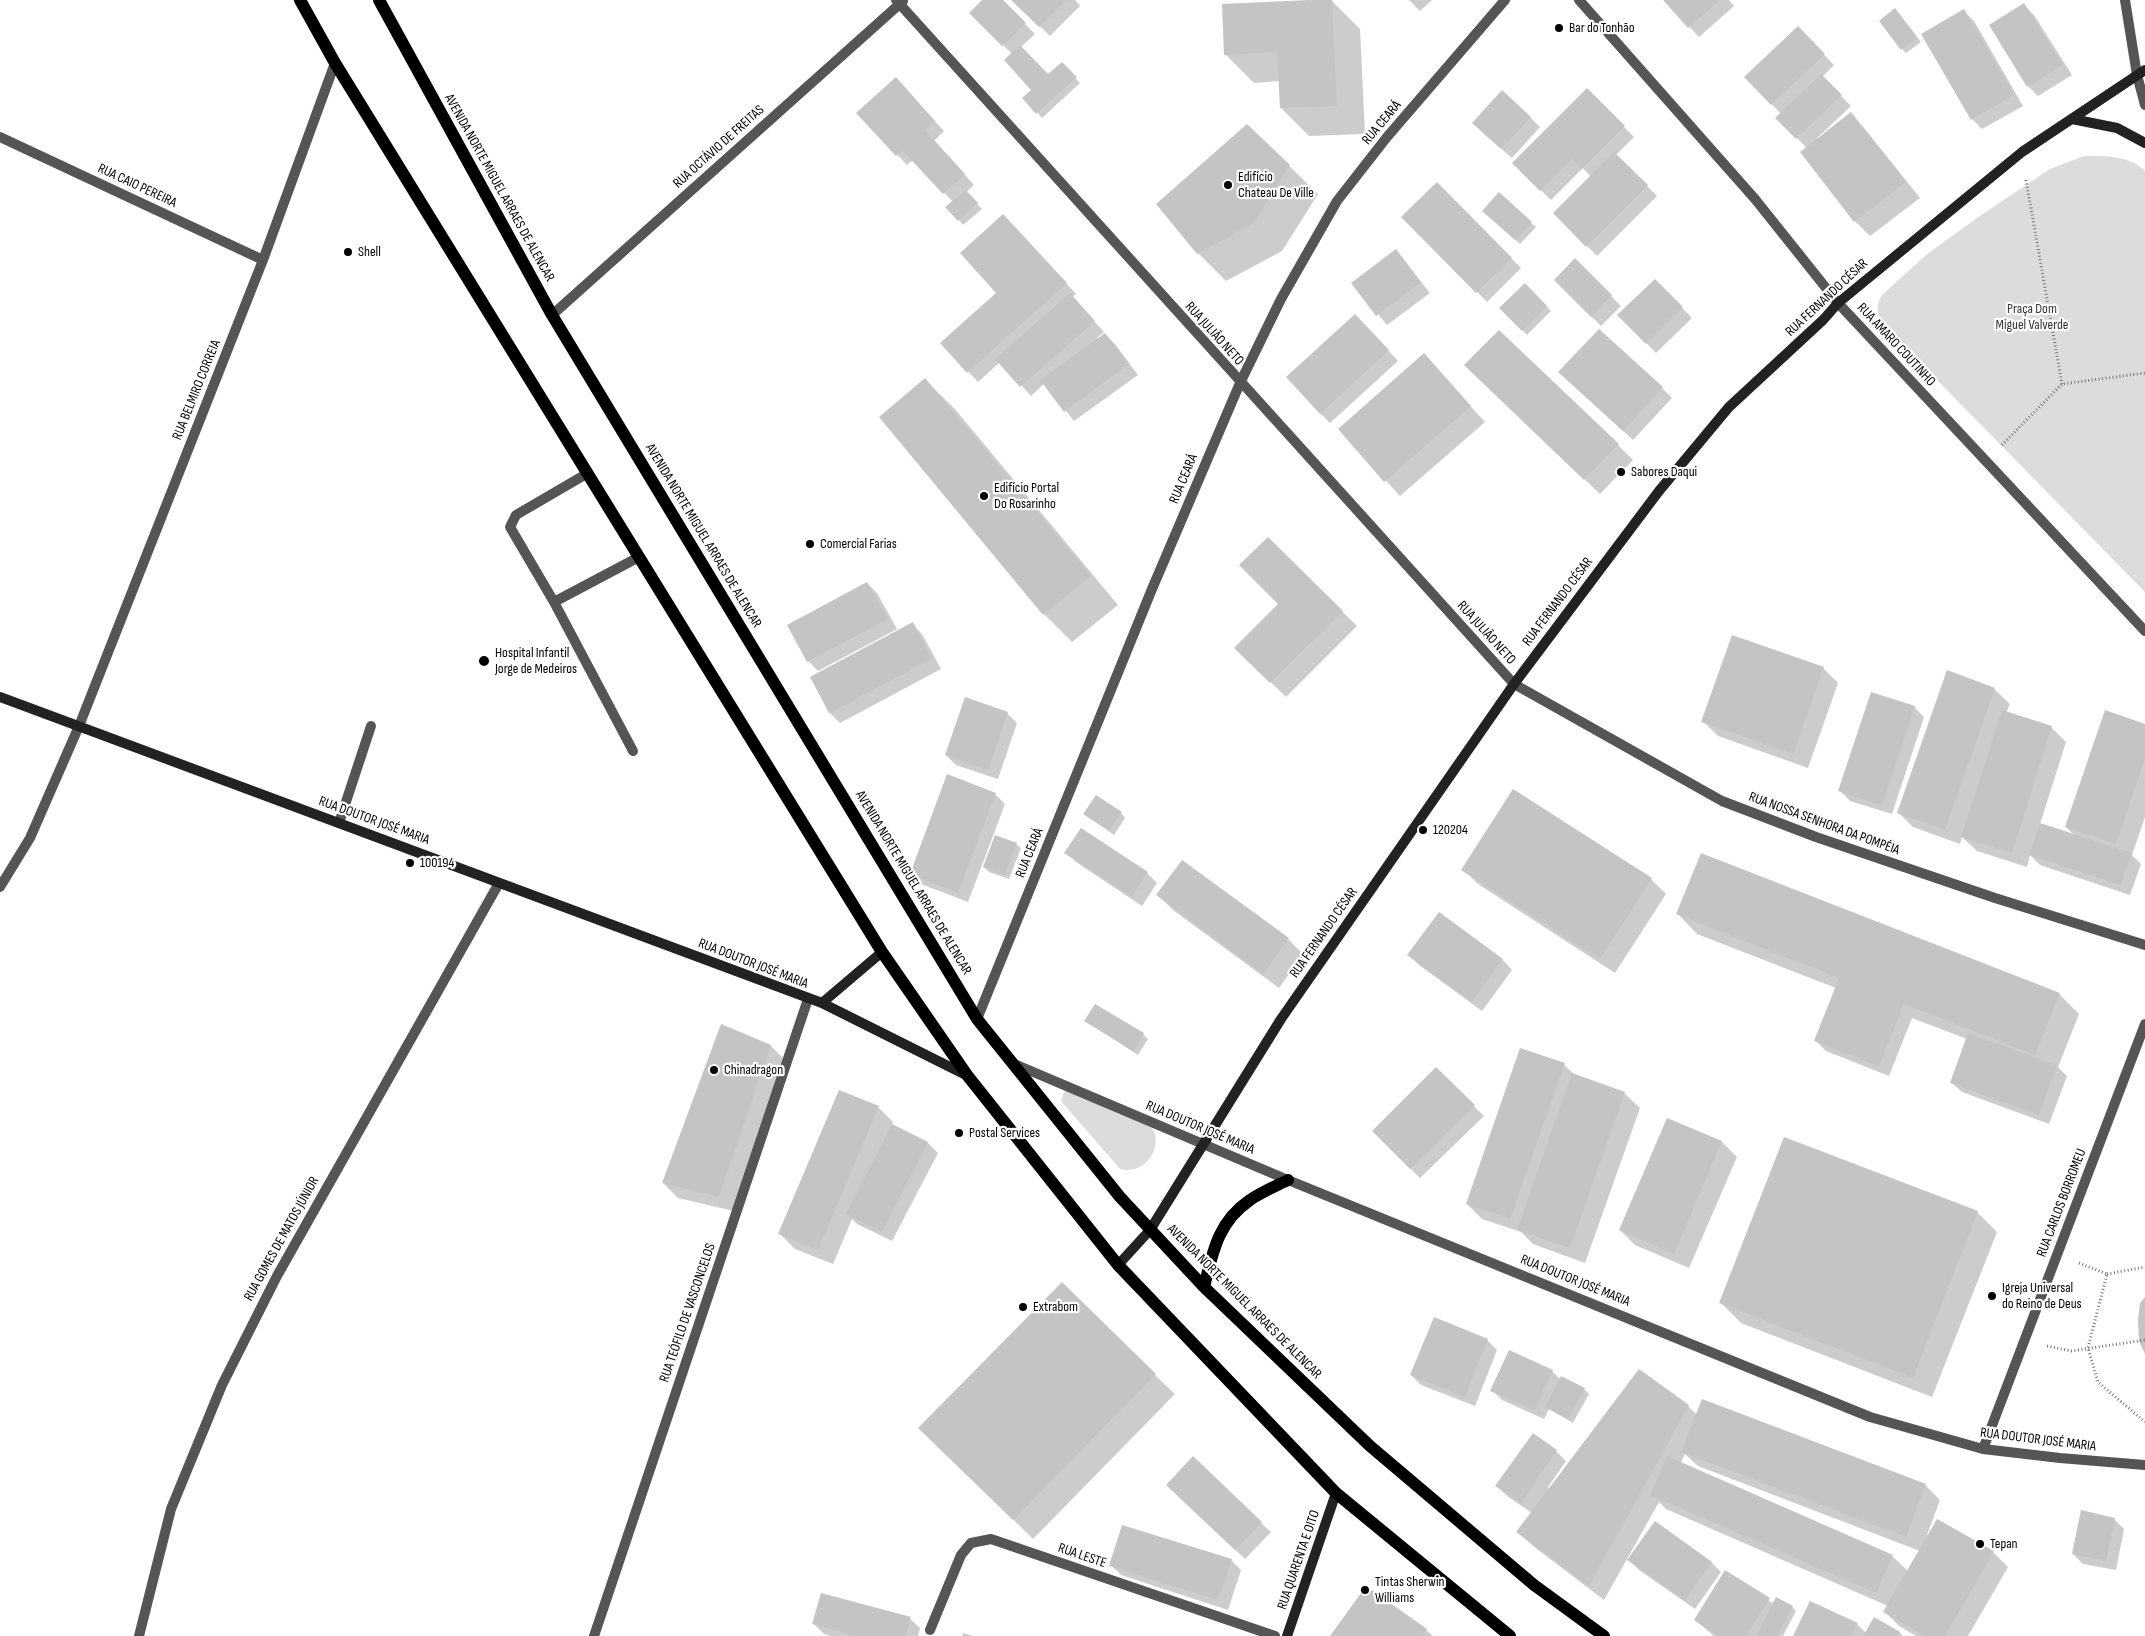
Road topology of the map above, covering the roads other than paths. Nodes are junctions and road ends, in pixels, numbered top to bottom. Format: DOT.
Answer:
graph roads {
  1 [pos="300,0"];
  2 [pos="379,0"];
  3 [pos="1505,0"];
  4 [pos="1579,0"];
  5 [pos="2125,0"];
  6 [pos="900,1"];
  7 [pos="335,63"];
  8 [pos="2141,73"];
  9 [pos="2145,105"];
  10 [pos="2072,119"];
  11 [pos="0,137"];
  12 [pos="2145,143"];
  13 [pos="263,260"];
  14 [pos="1838,303"];
  15 [pos="552,315"];
  16 [pos="1240,383"];
  17 [pos="588,473"];
  18 [pos="639,557"];
  19 [pos="554,602"];
  20 [pos="2145,631"];
  21 [pos="1514,684"];
  22 [pos="0,697"];
  23 [pos="79,726"];
  24 [pos="371,726"];
  25 [pos="633,751"];
  26 [pos="339,823"];
  27 [pos="499,882"];
  28 [pos="0,887"];
  29 [pos="2145,945"];
  30 [pos="882,952"];
  31 [pos="808,999"];
  32 [pos="822,1003"];
  33 [pos="977,1019"];
  34 [pos="2145,1024"];
  35 [pos="1011,1062"];
  36 [pos="967,1075"];
  37 [pos="1204,1144"];
  38 [pos="1288,1180"];
  39 [pos="1150,1230"];
  40 [pos="1118,1265"];
  41 [pos="1204,1287"];
  42 [pos="1983,1449"];
  43 [pos="2145,1465"];
  44 [pos="1336,1494"];
  45 [pos="930,1630"];
  46 [pos="138,1634"];
  47 [pos="594,1636"];
  48 [pos="1275,1636"];
  49 [pos="1287,1636"];
  50 [pos="1510,1636"];
  51 [pos="1604,1636"];
  1 -- 7 [label="main road"];
  2 -- 15 [label="main road, AVENIDA NORTE MIGUEL ARRAES DE ALENCAR"];
  3 -- 16 [label="street, RUA CEARÁ"];
  4 -- 14 [label="street, RUA AMARO COUTINHO"];
  5 -- 8 [label="street"];
  6 -- 15 [label="street, RUA OCTÁVIO DE FREITAS"];
  6 -- 16 [label="street, RUA JULIÃO NETO"];
  7 -- 13 [label="street, RUA BELMIRO CORREIA"];
  7 -- 17 [label="main road"];
  8 -- 9 [label="street"];
  8 -- 10 [label="street, RUA FERNANDO CÉSAR"];
  10 -- 12 [label="street"];
  10 -- 14 [label="street, RUA FERNANDO CÉSAR"];
  11 -- 13 [label="street, RUA CAIO PEREIRA"];
  13 -- 23 [label="street, RUA BELMIRO CORREIA"];
  14 -- 20 [label="street, RUA AMARO COUTINHO"];
  14 -- 21 [label="street, RUA FERNANDO CÉSAR"];
  15 -- 33 [label="main road, AVENIDA NORTE MIGUEL ARRAES DE ALENCAR"];
  16 -- 21 [label="street, RUA JULIÃO NETO"];
  16 -- 33 [label="street, RUA CEARÁ"];
  17 -- 18 [label="main road"];
  17 -- 19 [label="street"];
  18 -- 19 [label="street"];
  18 -- 30 [label="main road"];
  19 -- 25 [label="street"];
  21 -- 29 [label="street, RUA NOSSA SENHORA DA POMPÉIA"];
  21 -- 37 [label="street, RUA FERNANDO CÉSAR"];
  22 -- 23 [label="street, RUA DOUTOR JOSÉ MARIA"];
  23 -- 26 [label="street, RUA DOUTOR JOSÉ MARIA"];
  23 -- 28 [label="street, RUA BELMIRO CORREIA"];
  24 -- 26 [label="street"];
  26 -- 27 [label="street, RUA DOUTOR JOSÉ MARIA"];
  27 -- 31 [label="street, RUA DOUTOR JOSÉ MARIA"];
  27 -- 46 [label="street, RUA GOMES DE MATOS JÚNIOR"];
  30 -- 32 [label="street"];
  30 -- 36 [label="main road"];
  31 -- 32 [label="street, RUA DOUTOR JOSÉ MARIA"];
  31 -- 47 [label="street, RUA TEÓFILO DE VASCONCELOS"];
  32 -- 36 [label="street, RUA DOUTOR JOSÉ MARIA"];
  33 -- 35 [label="main road, AVENIDA NORTE MIGUEL ARRAES DE ALENCAR"];
  34 -- 42 [label="street, RUA CARLOS BORROMEU"];
  35 -- 37 [label="street, RUA DOUTOR JOSÉ MARIA"];
  35 -- 39 [label="main road, AVENIDA NORTE MIGUEL ARRAES DE ALENCAR"];
  36 -- 40 [label="main road"];
  37 -- 38 [label="street, RUA DOUTOR JOSÉ MARIA"];
  37 -- 39 [label="street, RUA FERNANDO CÉSAR"];
  38 -- 41 [label="main road"];
  38 -- 42 [label="street, RUA DOUTOR JOSÉ MARIA"];
  39 -- 40 [label="street, RUA FERNANDO CÉSAR"];
  39 -- 41 [label="main road, AVENIDA NORTE MIGUEL ARRAES DE ALENCAR"];
  40 -- 44 [label="main road"];
  41 -- 51 [label="main road, AVENIDA NORTE MIGUEL ARRAES DE ALENCAR"];
  42 -- 43 [label="street, RUA DOUTOR JOSÉ MARIA"];
  44 -- 49 [label="street, RUA QUARENTA E OITO"];
  44 -- 50 [label="main road"];
  45 -- 48 [label="street, RUA LESTE"];
}
